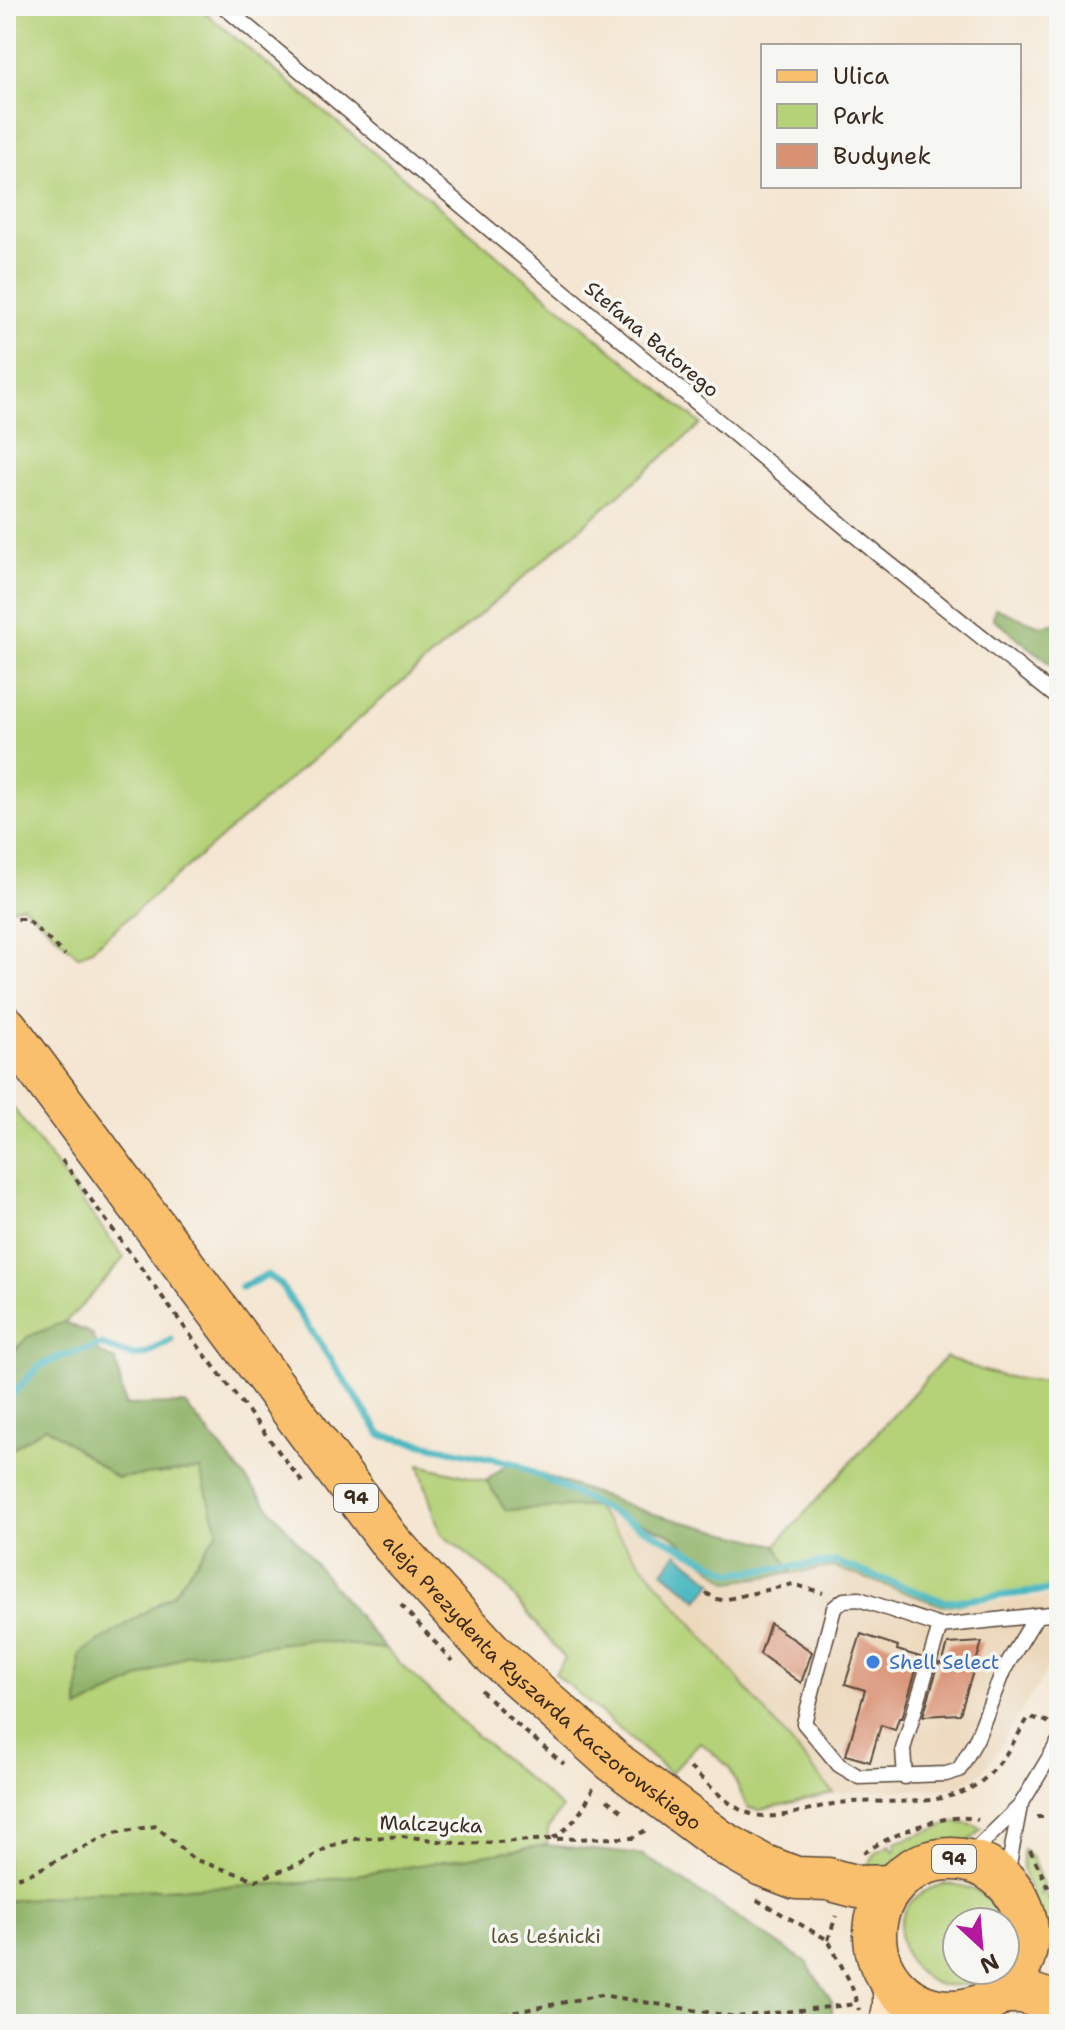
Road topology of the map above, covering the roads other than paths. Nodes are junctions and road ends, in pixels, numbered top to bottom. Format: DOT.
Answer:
graph roads {
  1 [pos="223,6"];
  2 [pos="1059,699"];
  3 [pos="6,1027"];
  4 [pos="1059,1613"];
  5 [pos="1037,1615"];
  6 [pos="940,1626"];
  7 [pos="1059,1741"];
  8 [pos="905,1777"];
  9 [pos="1020,1806"];
  10 [pos="966,1859"];
  11 [pos="796,1878"];
  12 [pos="1006,1880"];
  13 [pos="893,1886"];
  14 [pos="874,1937"];
  15 [pos="1028,1942"];
  16 [pos="1059,1975"];
  17 [pos="1003,1992"];
  18 [pos="874,1994"];
  19 [pos="1059,2004"];
  20 [pos="931,2017"];
  21 [pos="888,2024"];
  1 -- 2 [label="lane, Stefana Batorego"];
  3 -- 11 [label="main road, aleja Prezydenta Ryszarda Kaczorowskiego / 94"];
  4 -- 5 [label="lane"];
  5 -- 6 [label="lane"];
  5 -- 8 [label="lane"];
  6 -- 8 [label="lane"];
  6 -- 8 [label="lane"];
  7 -- 9 [label="lane"];
  9 -- 10 [label="lane"];
  9 -- 12 [label="lane"];
  10 -- 12 [label="main road, 94"];
  10 -- 13 [label="main road, 94"];
  11 -- 13 [label="main road, aleja Prezydenta Ryszarda Kaczorowskiego / 94"];
  11 -- 14 [label="main road, aleja Prezydenta Ryszarda Kaczorowskiego / 94"];
  12 -- 15 [label="main road"];
  13 -- 14 [label="main road"];
  14 -- 18 [label="main road"];
  15 -- 16 [label="main road"];
  15 -- 17 [label="main road"];
  17 -- 19 [label="main road"];
  17 -- 20 [label="main road"];
  18 -- 20 [label="main road"];
  18 -- 21 [label="main road"];
}
